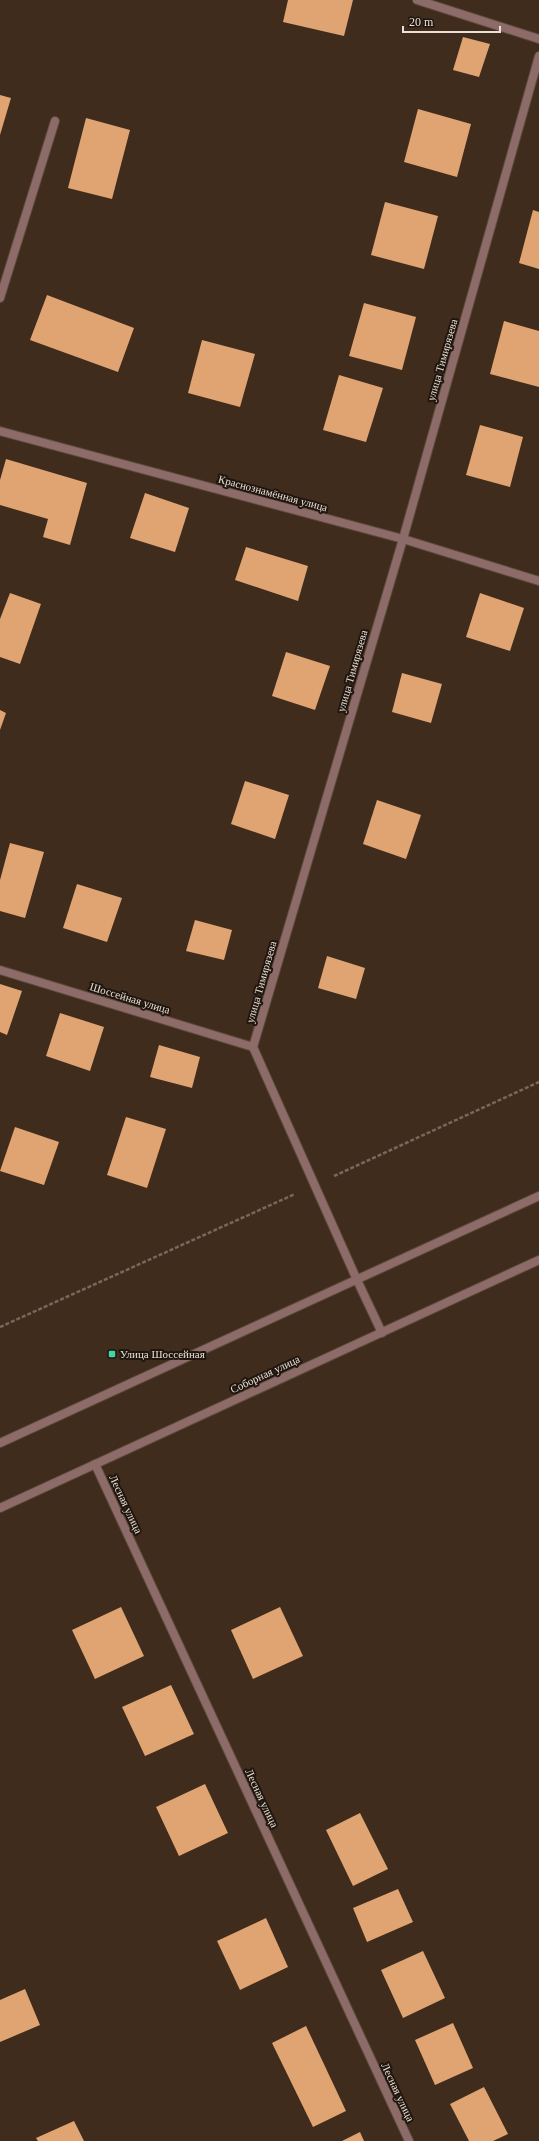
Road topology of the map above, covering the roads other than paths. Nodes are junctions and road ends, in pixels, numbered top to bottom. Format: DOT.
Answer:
graph roads {
  1 [pos="417,0"];
  2 [pos="539,39"];
  3 [pos="539,56"];
  4 [pos="55,121"];
  5 [pos="0,298"];
  6 [pos="0,431"];
  7 [pos="403,539"];
  8 [pos="539,581"];
  9 [pos="0,970"];
  10 [pos="253,1047"];
  11 [pos="539,1196"];
  12 [pos="539,1260"];
  13 [pos="357,1280"];
  14 [pos="382,1333"];
  15 [pos="0,1443"];
  16 [pos="95,1464"];
  17 [pos="0,1508"];
  18 [pos="409,2141"];
  1 -- 2 [label="street"];
  3 -- 7 [label="street, улица Тимирязева"];
  4 -- 5 [label="street"];
  6 -- 7 [label="street, Краснознамённая улица"];
  7 -- 8 [label="street, Краснознамённая улица"];
  7 -- 10 [label="street, улица Тимирязева"];
  9 -- 10 [label="street, Шоссейная улица"];
  10 -- 13 [label="street"];
  11 -- 13 [label="street"];
  12 -- 14 [label="street, Соборная улица"];
  13 -- 14 [label="street"];
  13 -- 15 [label="street"];
  14 -- 16 [label="street, Соборная улица"];
  16 -- 17 [label="street, Соборная улица"];
  16 -- 18 [label="street, Лесная улица"];
}
